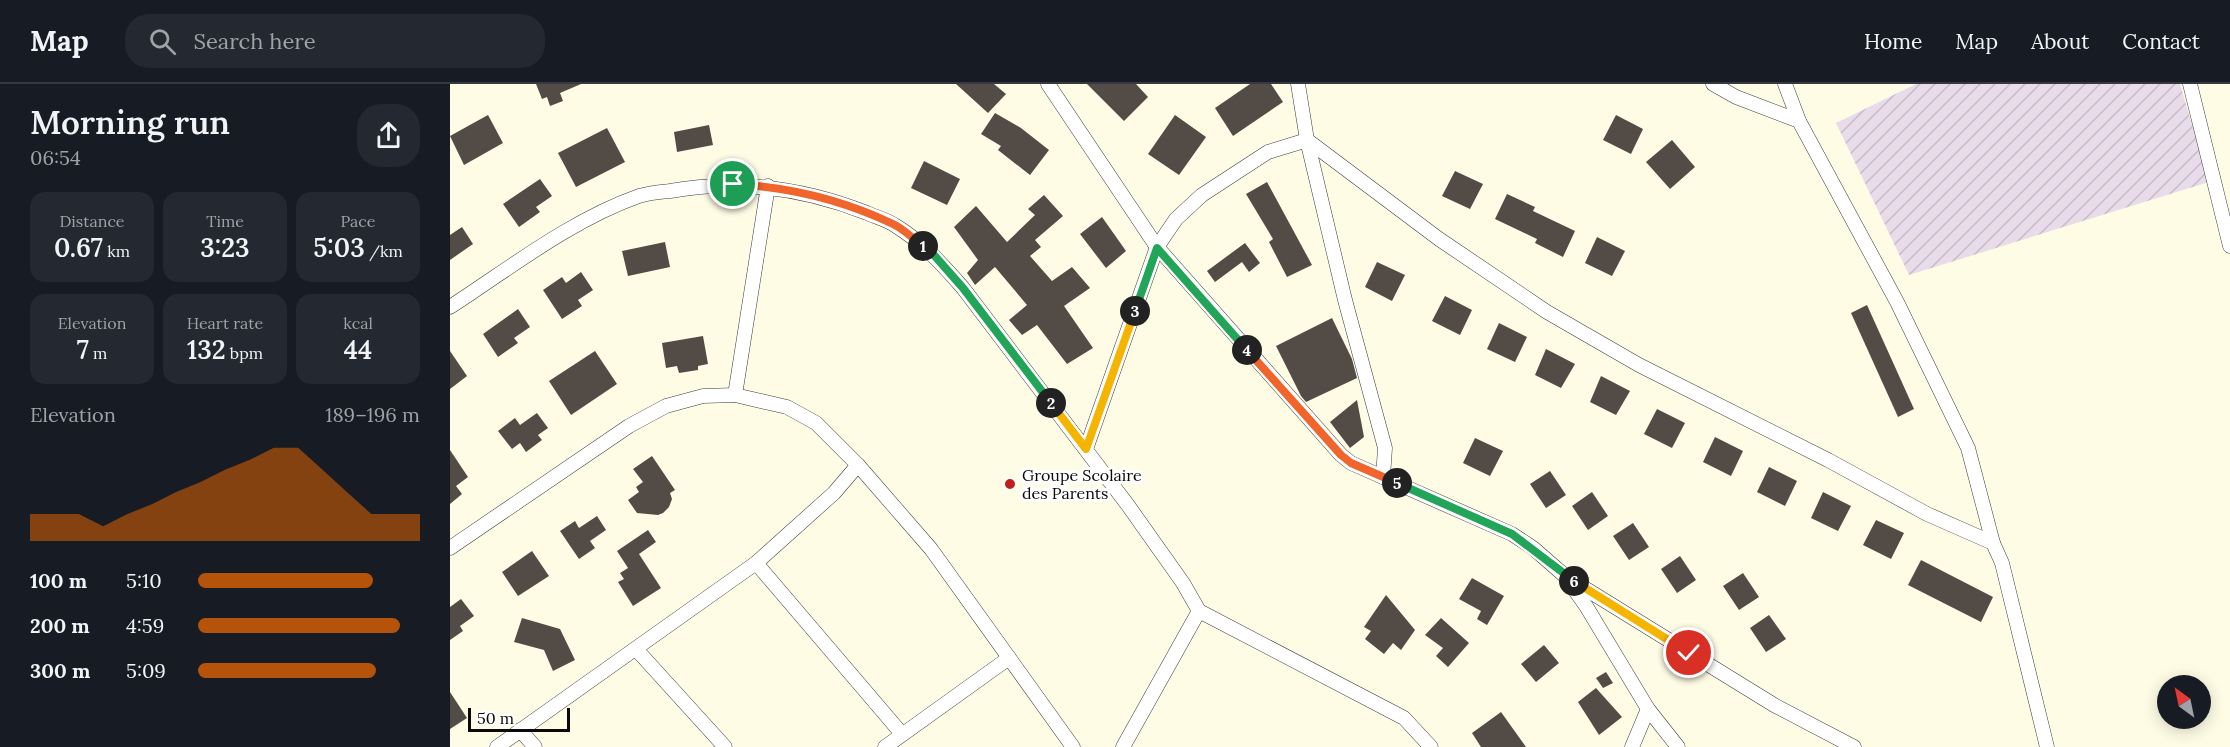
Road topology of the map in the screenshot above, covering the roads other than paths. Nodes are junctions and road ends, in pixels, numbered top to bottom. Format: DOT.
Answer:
graph roads {
  1 [pos="1048,84"];
  2 [pos="1298,84"];
  3 [pos="1713,84"];
  4 [pos="1785,84"];
  5 [pos="2190,84"];
  6 [pos="1799,121"];
  7 [pos="1307,140"];
  8 [pos="768,186"];
  9 [pos="2230,246"];
  10 [pos="1157,248"];
  11 [pos="450,306"];
  12 [pos="735,395"];
  13 [pos="1086,449"];
  14 [pos="858,465"];
  15 [pos="1383,477"];
  16 [pos="1993,543"];
  17 [pos="450,548"];
  18 [pos="756,563"];
  19 [pos="1564,575"];
  20 [pos="1199,611"];
  21 [pos="636,649"];
  22 [pos="1009,658"];
  23 [pos="1648,709"];
  24 [pos="520,730"];
  25 [pos="902,735"];
  26 [pos="497,747"];
  27 [pos="535,747"];
  28 [pos="725,747"];
  29 [pos="885,747"];
  30 [pos="1073,747"];
  31 [pos="1124,747"];
  32 [pos="1431,747"];
  33 [pos="1632,747"];
  34 [pos="1678,747"];
  35 [pos="1854,747"];
  36 [pos="2047,747"];
  1 -- 10 [label="street"];
  2 -- 7 [label="street"];
  3 -- 6 [label="street"];
  4 -- 6 [label="street"];
  5 -- 9 [label="street"];
  6 -- 16 [label="street"];
  7 -- 10 [label="street"];
  7 -- 15 [label="street"];
  7 -- 16 [label="street"];
  8 -- 11 [label="street"];
  8 -- 12 [label="street"];
  8 -- 13 [label="street"];
  10 -- 13 [label="street"];
  10 -- 15 [label="street"];
  12 -- 14 [label="street"];
  12 -- 17 [label="street"];
  13 -- 20 [label="street"];
  14 -- 18 [label="street"];
  14 -- 22 [label="street"];
  15 -- 19 [label="street"];
  16 -- 36 [label="street"];
  18 -- 21 [label="street"];
  18 -- 25 [label="street"];
  19 -- 23 [label="street"];
  19 -- 35 [label="street"];
  20 -- 31 [label="street"];
  20 -- 32 [label="street"];
  21 -- 24 [label="street"];
  21 -- 28 [label="street"];
  22 -- 25 [label="street"];
  22 -- 30 [label="street"];
  23 -- 33 [label="street"];
  23 -- 34 [label="street"];
  24 -- 26 [label="street"];
  24 -- 27 [label="street"];
  25 -- 29 [label="street"];
}
